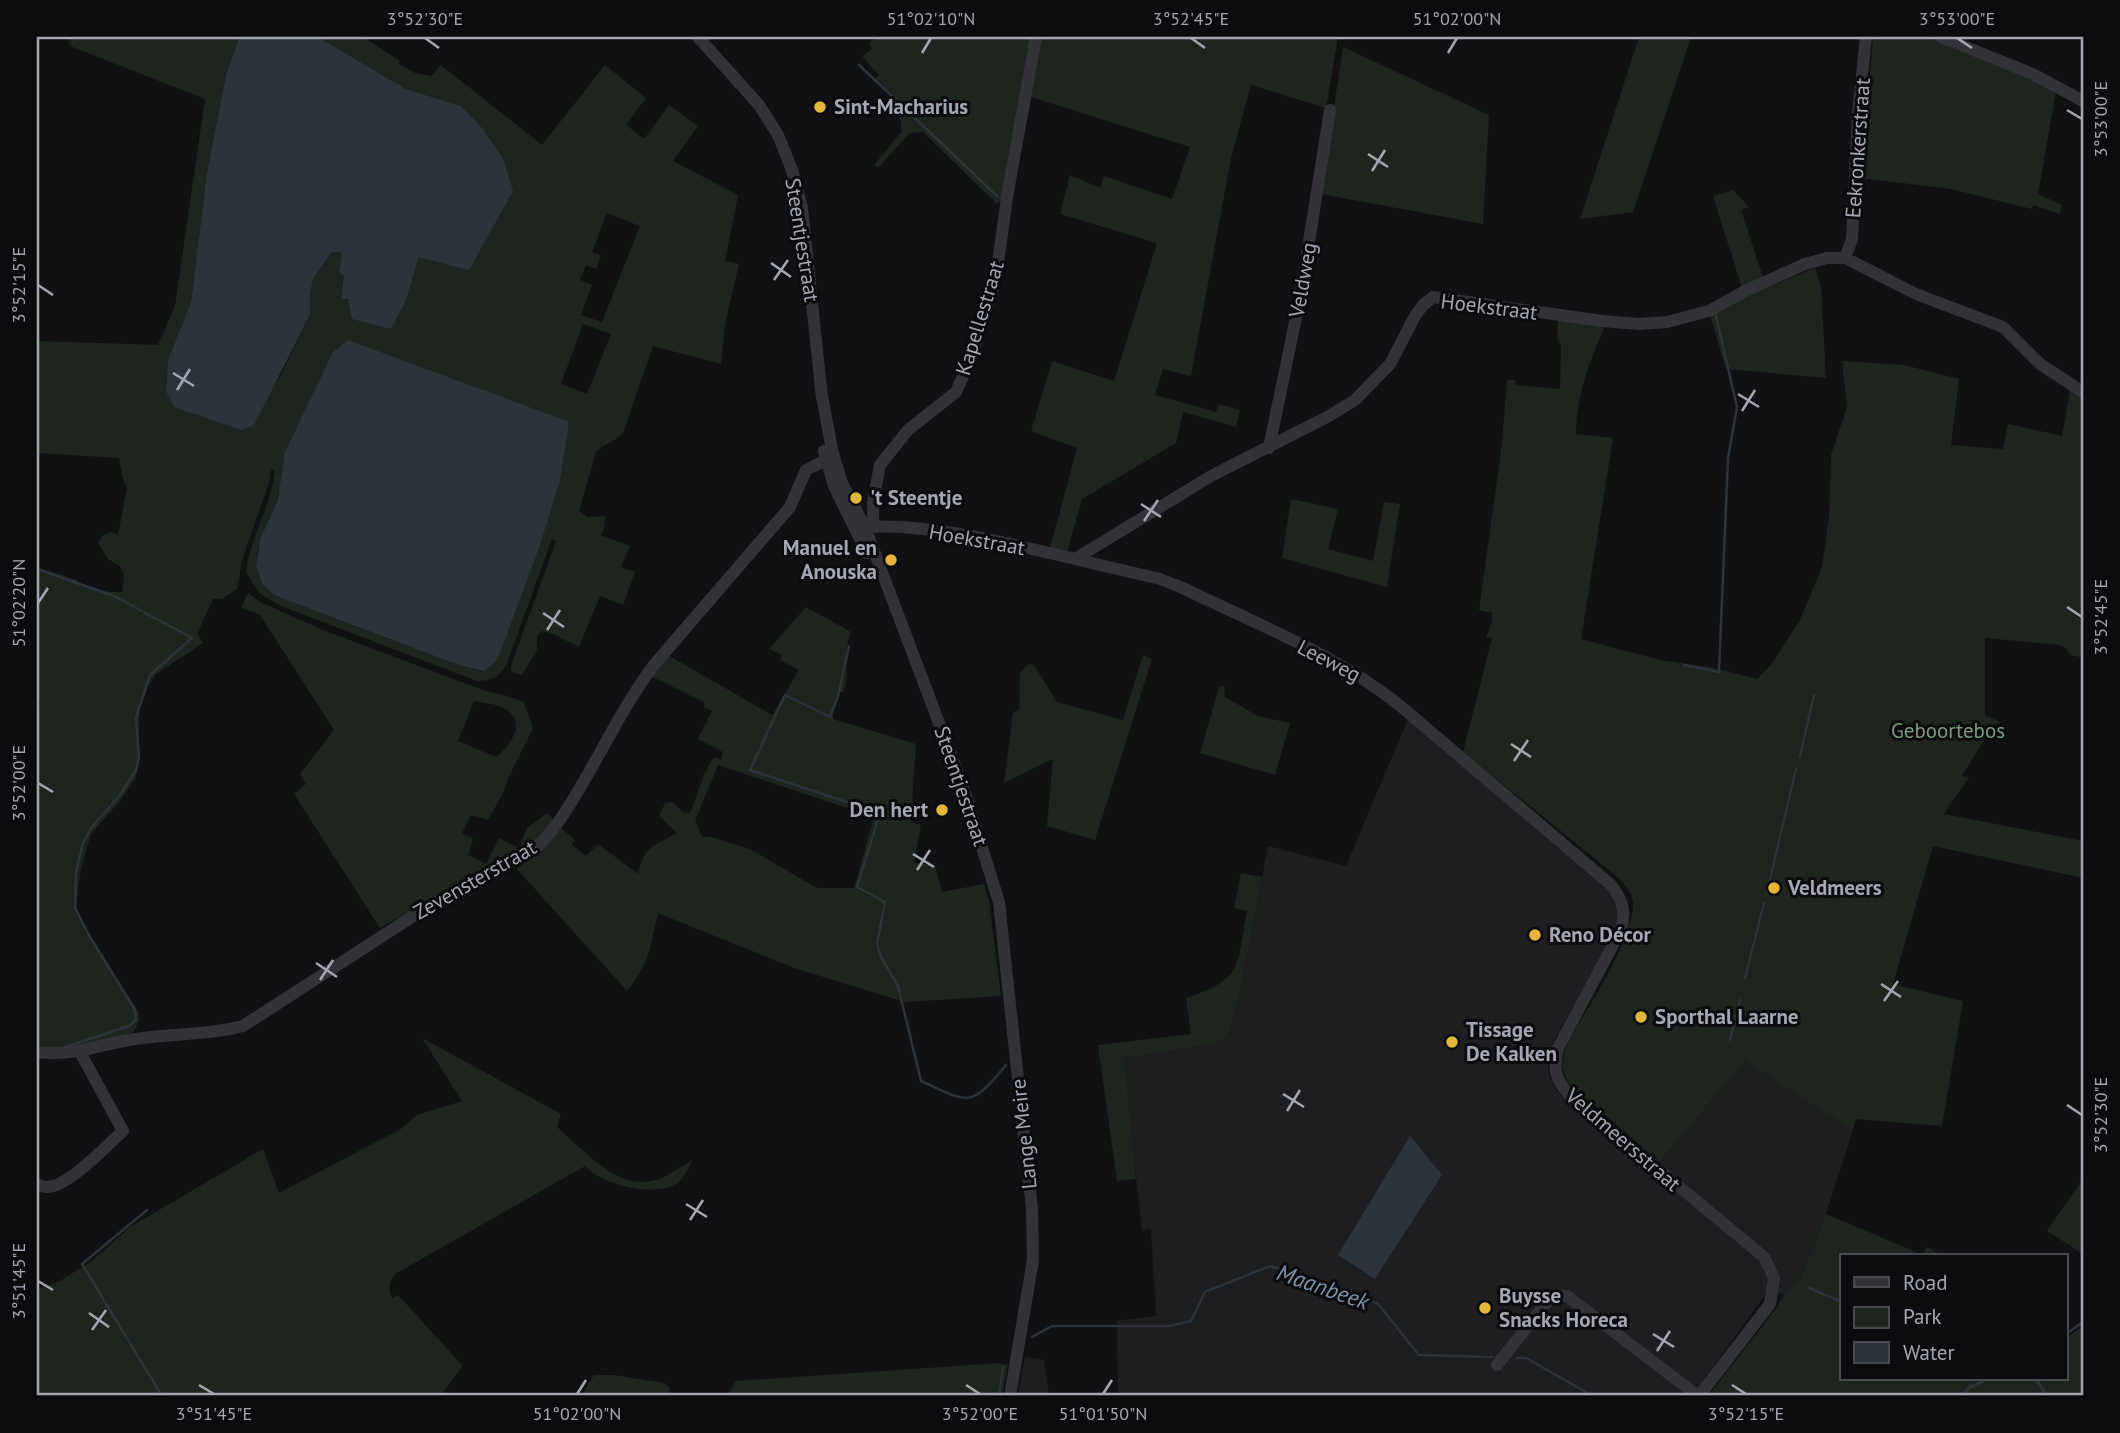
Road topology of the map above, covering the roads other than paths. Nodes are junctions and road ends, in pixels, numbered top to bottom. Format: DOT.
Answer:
graph roads {
  1 [pos="698,37"];
  2 [pos="1036,37"];
  3 [pos="1866,37"];
  4 [pos="1941,37"];
  5 [pos="2083,101"];
  6 [pos="1330,110"];
  7 [pos="1845,258"];
  8 [pos="2083,392"];
  9 [pos="1269,448"];
  10 [pos="829,458"];
  11 [pos="864,527"];
  12 [pos="1075,559"];
  13 [pos="1545,829"];
  14 [pos="991,873"];
  15 [pos="37,1052"];
  16 [pos="79,1052"];
  17 [pos="37,1184"];
  18 [pos="1497,1365"];
  19 [pos="1010,1396"];
  20 [pos="1698,1396"];
  1 -- 10 [label="street, Steentjestraat"];
  2 -- 11 [label="street, Kapellestraat"];
  3 -- 7 [label="street, Eekronkerstraat"];
  4 -- 5 [label="street"];
  6 -- 9 [label="street, Veldweg"];
  7 -- 8 [label="street"];
  7 -- 9 [label="street, Hoekstraat"];
  9 -- 12 [label="street, Hoekstraat"];
  10 -- 11 [label="street, Steentjestraat"];
  10 -- 16 [label="street, Zevensterstraat"];
  11 -- 12 [label="street, Hoekstraat"];
  11 -- 14 [label="street, Steentjestraat"];
  12 -- 13 [label="street, Leeweg"];
  13 -- 20 [label="street, Veldmeersstraat"];
  14 -- 19 [label="street, Lange Meire"];
  15 -- 16 [label="street, Zevensterstraat"];
  16 -- 17 [label="street"];
  18 -- 20 [label="street, Veldmeersstraat"];
}
